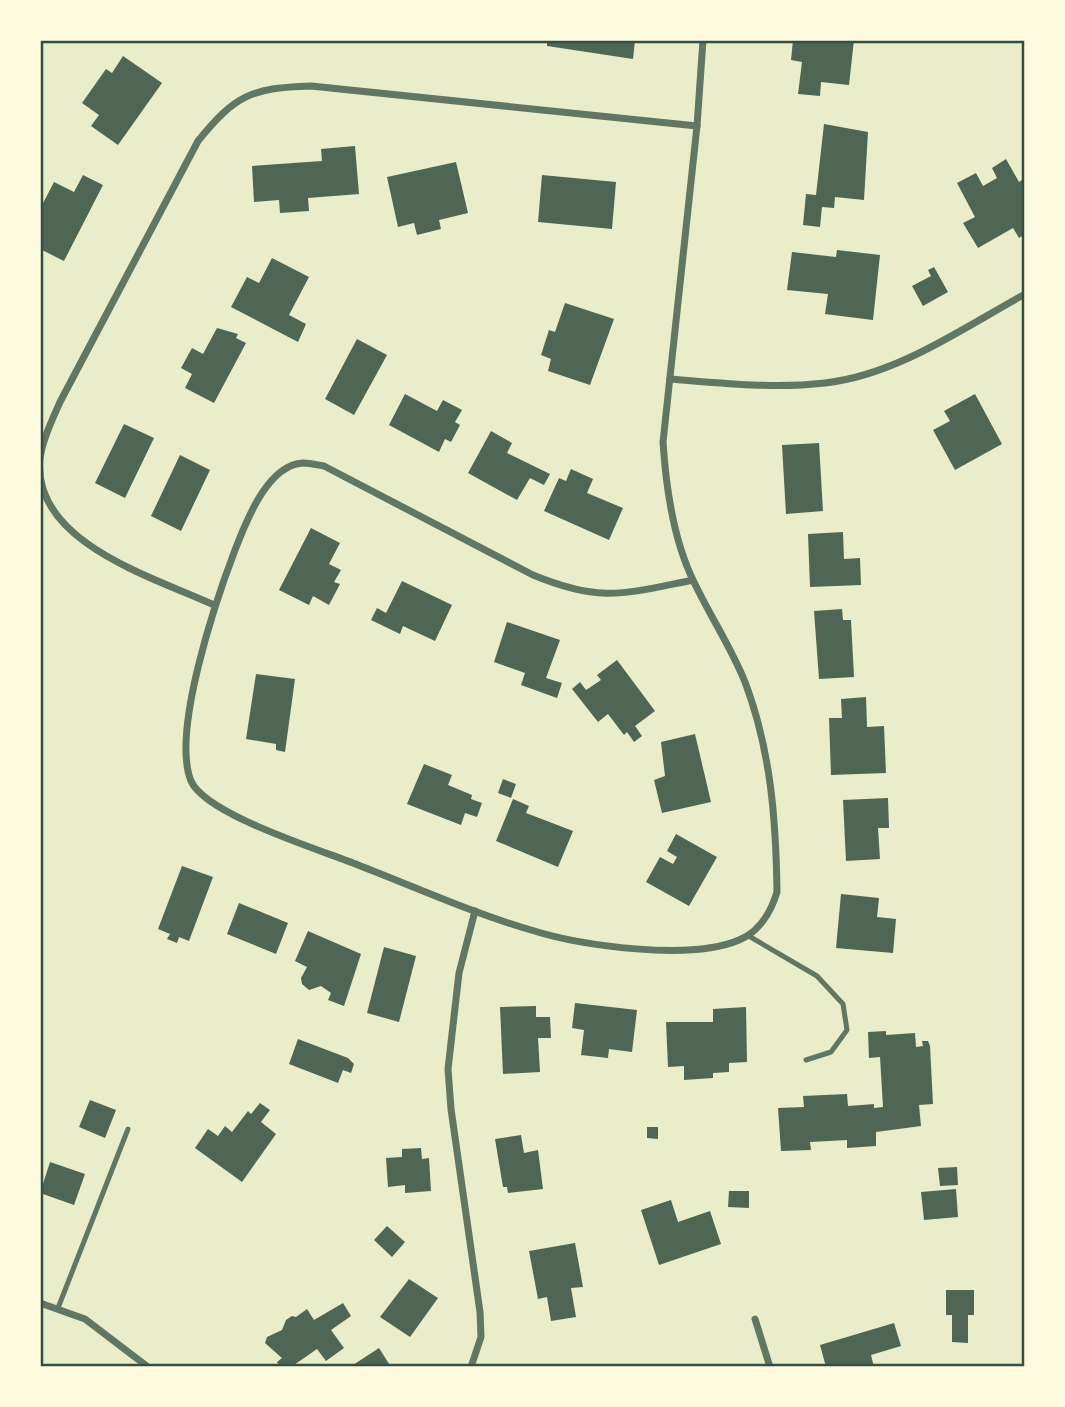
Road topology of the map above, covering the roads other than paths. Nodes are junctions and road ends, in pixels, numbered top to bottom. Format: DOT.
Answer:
graph roads {
  1 [pos="703,40"];
  2 [pos="697,127"];
  3 [pos="1025,294"];
  4 [pos="670,379"];
  5 [pos="693,580"];
  6 [pos="214,605"];
  7 [pos="475,911"];
  8 [pos="747,935"];
  9 [pos="806,1060"];
  10 [pos="128,1129"];
  11 [pos="40,1303"];
  12 [pos="58,1308"];
  13 [pos="755,1319"];
  14 [pos="148,1367"];
  15 [pos="471,1367"];
  16 [pos="770,1367"];
  1 -- 2 [label="street"];
  2 -- 4 [label="street"];
  2 -- 6 [label="street"];
  3 -- 4 [label="street"];
  4 -- 5 [label="street"];
  5 -- 6 [label="street"];
  5 -- 8 [label="street"];
  6 -- 7 [label="street"];
  7 -- 8 [label="street"];
  7 -- 15 [label="street"];
  8 -- 9 [label="lane"];
  10 -- 12 [label="lane"];
  11 -- 12 [label="street"];
  12 -- 14 [label="street"];
  13 -- 16 [label="street"];
}
